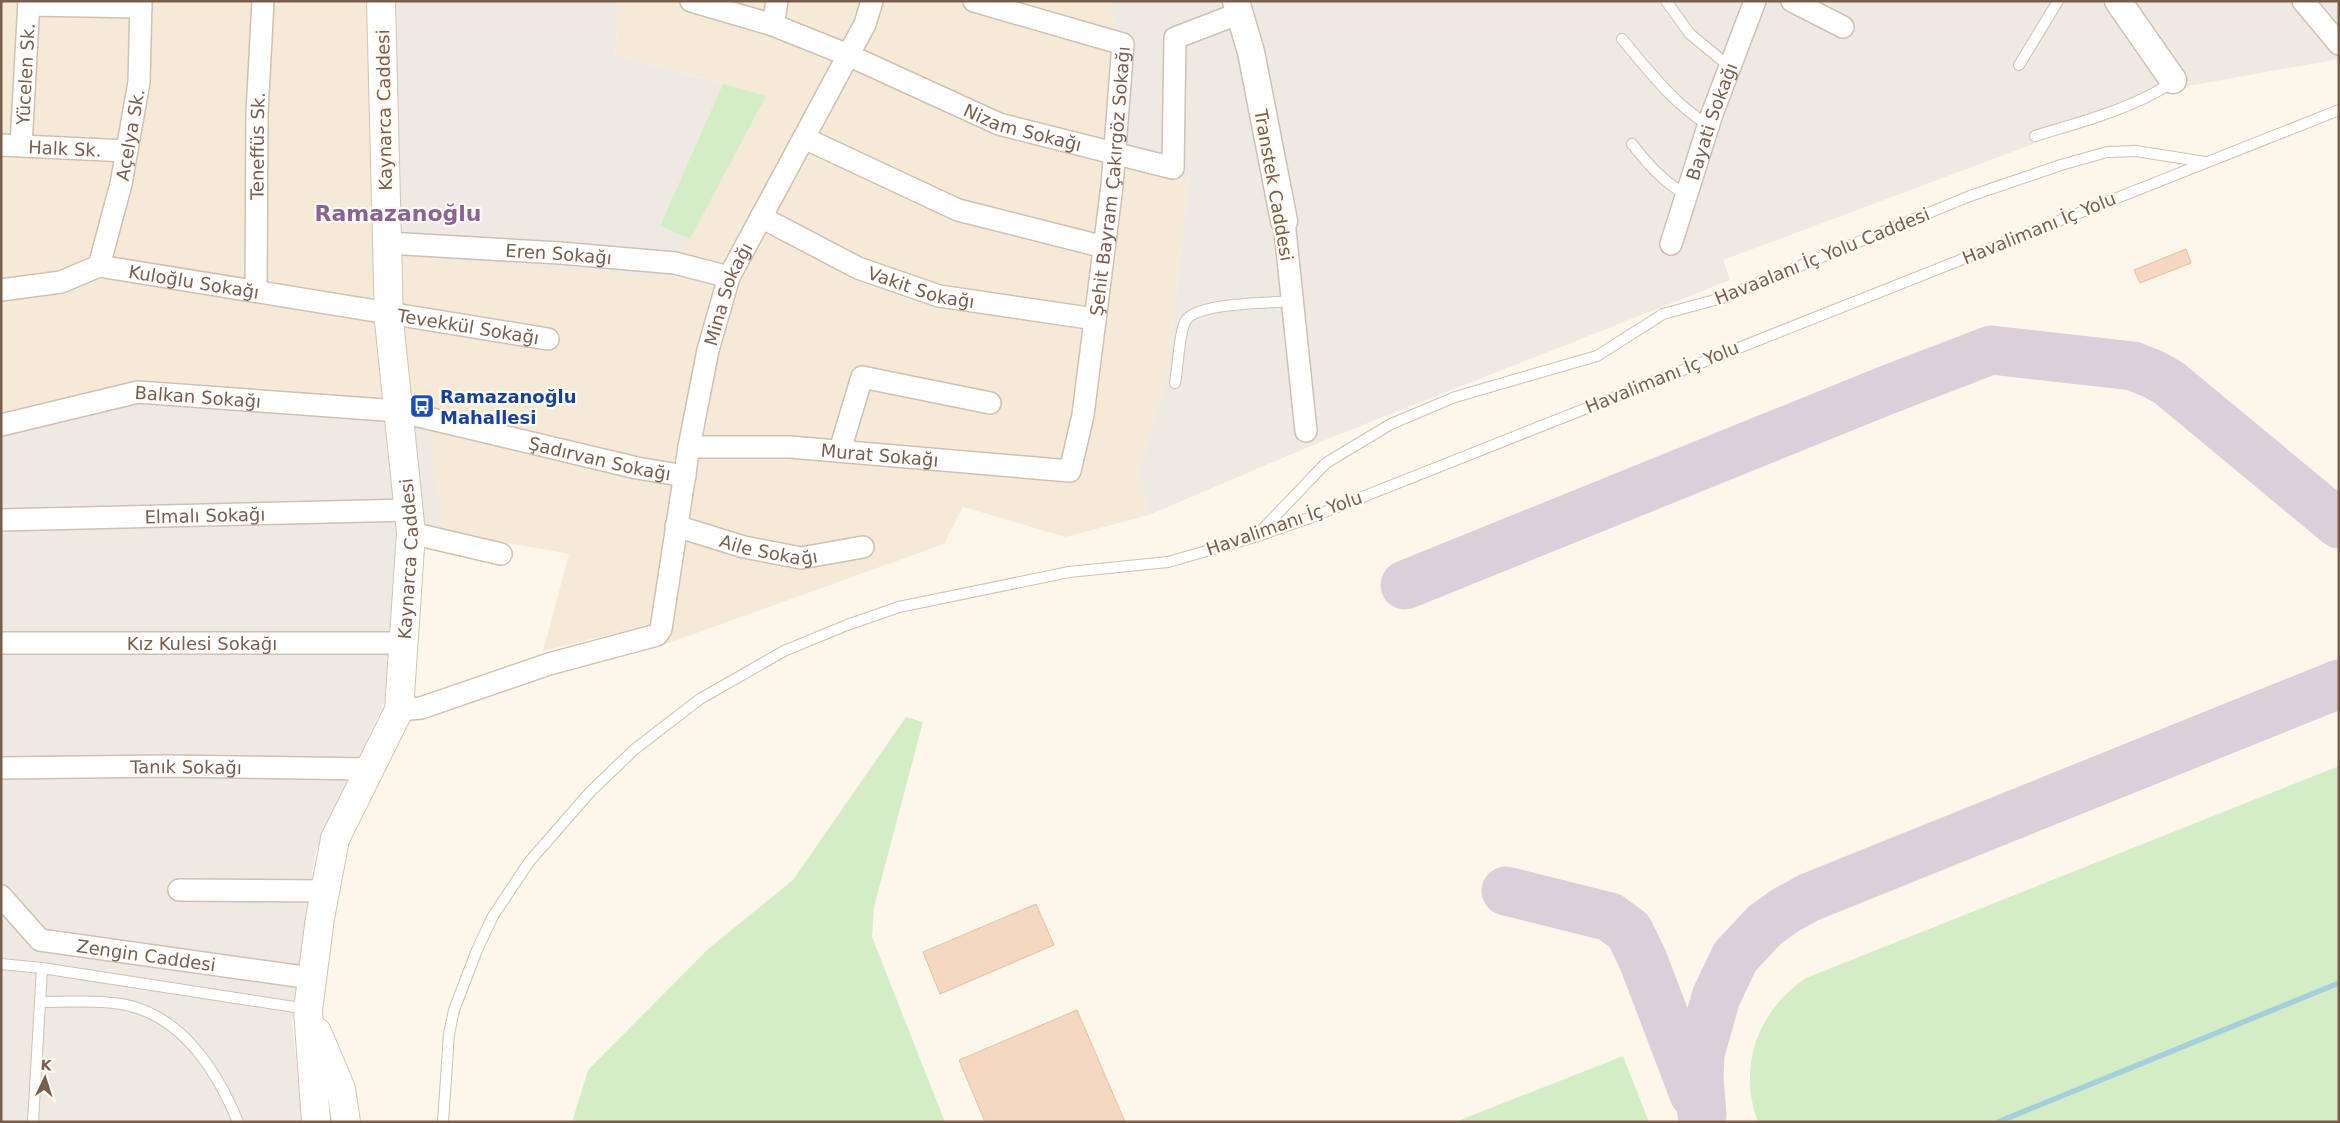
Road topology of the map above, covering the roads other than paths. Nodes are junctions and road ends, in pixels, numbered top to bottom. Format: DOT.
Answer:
graph roads {
  1 [pos="263,1"];
  2 [pos="381,1"];
  3 [pos="691,1"];
  4 [pos="777,1"];
  5 [pos="872,1"];
  6 [pos="974,1"];
  7 [pos="1666,1"];
  8 [pos="1755,1"];
  9 [pos="1792,1"];
  10 [pos="2058,1"];
  11 [pos="2118,1"];
  12 [pos="2303,1"];
  13 [pos="29,3"];
  14 [pos="141,4"];
  15 [pos="1238,7"];
  16 [pos="773,25"];
  17 [pos="1843,27"];
  18 [pos="1622,39"];
  19 [pos="2339,44"];
  20 [pos="848,55"];
  21 [pos="2019,65"];
  22 [pos="1730,67"];
  23 [pos="2173,80"];
  24 [pos="2339,110"];
  25 [pos="1708,126"];
  26 [pos="2035,136"];
  27 [pos="804,138"];
  28 [pos="1632,144"];
  29 [pos="11,146"];
  30 [pos="127,151"];
  31 [pos="1114,152"];
  32 [pos="2206,162"];
  33 [pos="1687,195"];
  34 [pos="761,217"];
  35 [pos="1284,221"];
  36 [pos="387,243"];
  37 [pos="1671,244"];
  38 [pos="1104,247"];
  39 [pos="100,266"];
  40 [pos="729,277"];
  41 [pos="1,290"];
  42 [pos="256,290"];
  43 [pos="1293,301"];
  44 [pos="389,312"];
  45 [pos="1095,319"];
  46 [pos="548,339"];
  47 [pos="1175,383"];
  48 [pos="990,403"];
  49 [pos="398,411"];
  50 [pos="1,425"];
  51 [pos="1306,431"];
  52 [pos="690,447"];
  53 [pos="840,450"];
  54 [pos="1070,471"];
  55 [pos="685,476"];
  56 [pos="1,520"];
  57 [pos="410,522"];
  58 [pos="676,526"];
  59 [pos="1255,537"];
  60 [pos="863,547"];
  61 [pos="500,554"];
  62 [pos="1,643"];
  63 [pos="404,643"];
  64 [pos="399,710"];
  65 [pos="1,768"];
  66 [pos="370,769"];
  67 [pos="178,890"];
  68 [pos="325,891"];
  69 [pos="1,896"];
  70 [pos="1,964"];
  71 [pos="42,968"];
  72 [pos="311,978"];
  73 [pos="40,1002"];
  74 [pos="308,1010"];
  75 [pos="33,1122"];
  76 [pos="238,1122"];
  77 [pos="316,1122"];
  78 [pos="346,1122"];
  79 [pos="443,1122"];
  1 -- 42 [label="street, Teneffüs Sk."];
  2 -- 36 [label="main road, Kaynarca Caddesi"];
  3 -- 16 [label="street, Nizam Sokağı"];
  4 -- 16 [label="street"];
  5 -- 20 [label="street, Mina Sokağı"];
  6 -- 31 [label="street, Şehit Bayram Çakırgöz Sokağı"];
  7 -- 22 [label="lane"];
  8 -- 22 [label="street, Bayati Sokağı"];
  9 -- 17 [label="street"];
  10 -- 21 [label="lane"];
  11 -- 23 [label="street"];
  12 -- 19 [label="street"];
  13 -- 14 [label="street"];
  13 -- 29 [label="street, Yücelen Sk."];
  14 -- 30 [label="street, Açelya Sk."];
  15 -- 31 [label="street, Nizam Sokağı"];
  15 -- 35 [label="street, Transtek Caddesi"];
  16 -- 20 [label="street, Nizam Sokağı"];
  18 -- 25 [label="lane"];
  20 -- 27 [label="street, Mina Sokağı"];
  20 -- 31 [label="street, Nizam Sokağı"];
  22 -- 25 [label="street, Bayati Sokağı"];
  23 -- 26 [label="lane"];
  24 -- 32 [label="lane, Havalimanı İç Yolu"];
  25 -- 33 [label="street, Bayati Sokağı"];
  27 -- 34 [label="street, Mina Sokağı"];
  27 -- 38 [label="street"];
  28 -- 33 [label="lane"];
  29 -- 30 [label="street, Halk Sk."];
  30 -- 39 [label="street, Açelya Sk."];
  31 -- 38 [label="street, Şehit Bayram Çakırgöz Sokağı"];
  32 -- 59 [label="lane, Havalimanı İç Yolu"];
  32 -- 59 [label="lane, Havaalanı İç Yolu Caddesi"];
  33 -- 37 [label="street, Bayati Sokağı"];
  34 -- 40 [label="street, Mina Sokağı"];
  34 -- 45 [label="street, Vakit Sokağı"];
  35 -- 43 [label="street, Transtek Caddesi"];
  36 -- 40 [label="street, Eren Sokağı"];
  36 -- 44 [label="main road, Kaynarca Caddesi"];
  38 -- 45 [label="street, Şehit Bayram Çakırgöz Sokağı"];
  39 -- 41 [label="street"];
  39 -- 42 [label="street, Kuloğlu Sokağı"];
  40 -- 52 [label="street, Mina Sokağı"];
  42 -- 44 [label="street, Kuloğlu Sokağı"];
  43 -- 47 [label="lane"];
  43 -- 51 [label="street, Transtek Caddesi"];
  44 -- 46 [label="street, Tevekkül Sokağı"];
  44 -- 49 [label="main road, Kaynarca Caddesi"];
  45 -- 54 [label="street, Şehit Bayram Çakırgöz Sokağı"];
  48 -- 53 [label="street"];
  49 -- 50 [label="street, Balkan Sokağı"];
  49 -- 55 [label="street, Şadırvan Sokağı"];
  49 -- 57 [label="main road, Kaynarca Caddesi"];
  52 -- 53 [label="street, Murat Sokağı"];
  52 -- 55 [label="street, Mina Sokağı"];
  53 -- 54 [label="street, Murat Sokağı"];
  55 -- 58 [label="street, Mina Sokağı"];
  56 -- 57 [label="street, Elmalı Sokağı"];
  57 -- 61 [label="street, Elmalı Sokağı"];
  57 -- 63 [label="main road, Kaynarca Caddesi"];
  58 -- 60 [label="street, Aile Sokağı"];
  58 -- 64 [label="street, Mina Sokağı"];
  59 -- 79 [label="lane, Havalimanı İç Yolu"];
  62 -- 63 [label="street, Kız Kulesi Sokağı"];
  63 -- 64 [label="main road, Kaynarca Caddesi"];
  64 -- 66 [label="main road, Kaynarca Caddesi"];
  65 -- 66 [label="street, Tanık Sokağı"];
  66 -- 68 [label="main road, Kaynarca Caddesi"];
  67 -- 68 [label="street"];
  68 -- 72 [label="main road, Kaynarca Caddesi"];
  69 -- 72 [label="street, Zengin Caddesi"];
  70 -- 71 [label="lane"];
  71 -- 73 [label="lane"];
  71 -- 74 [label="lane"];
  72 -- 74 [label="main road, Kaynarca Caddesi"];
  73 -- 75 [label="lane"];
  73 -- 76 [label="lane"];
  74 -- 77 [label="main road, Kaynarca Caddesi"];
  74 -- 78 [label="main road, Kaynarca Caddesi"];
}
